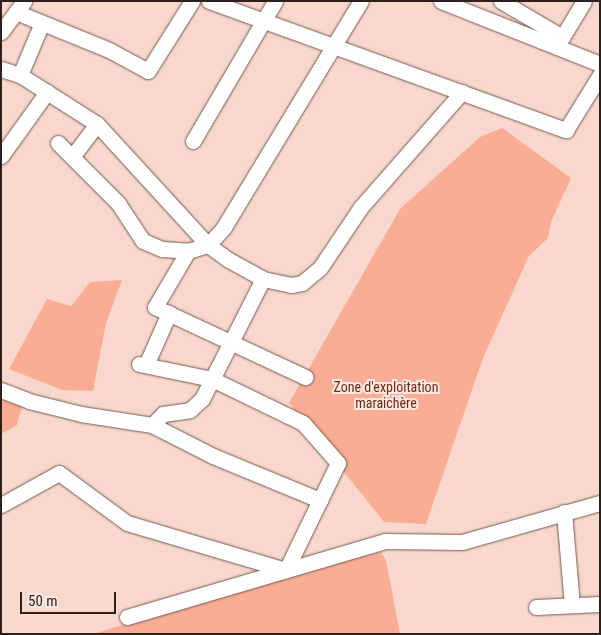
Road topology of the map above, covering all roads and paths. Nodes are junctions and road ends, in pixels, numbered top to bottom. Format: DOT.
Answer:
graph roads {
  1 [pos="192,1"];
  2 [pos="209,1"];
  3 [pos="275,1"];
  4 [pos="361,1"];
  5 [pos="441,1"];
  6 [pos="501,1"];
  7 [pos="584,1"];
  8 [pos="20,7"];
  9 [pos="264,21"];
  10 [pos="42,23"];
  11 [pos="1,32"];
  12 [pos="559,42"];
  13 [pos="334,46"];
  14 [pos="600,64"];
  15 [pos="7,72"];
  16 [pos="600,75"];
  17 [pos="47,92"];
  18 [pos="462,92"];
  19 [pos="97,124"];
  20 [pos="193,141"];
  21 [pos="58,143"];
  22 [pos="1,156"];
  23 [pos="72,157"];
  24 [pos="208,245"];
  25 [pos="188,251"];
  26 [pos="264,279"];
  27 [pos="169,313"];
  28 [pos="231,342"];
  29 [pos="305,377"];
  30 [pos="212,379"];
  31 [pos="1,390"];
  32 [pos="152,425"];
  33 [pos="320,500"];
  34 [pos="600,503"];
  35 [pos="1,505"];
  36 [pos="564,512"];
  37 [pos="286,570"];
  38 [pos="600,604"];
  39 [pos="572,605"];
  40 [pos="536,607"];
  41 [pos="127,617"];
  1 -- 10 [label="street"];
  2 -- 9 [label="street"];
  3 -- 9 [label="street"];
  4 -- 13 [label="street"];
  5 -- 12 [label="street"];
  6 -- 12 [label="street"];
  7 -- 12 [label="street"];
  8 -- 10 [label="street"];
  8 -- 11 [label="street"];
  9 -- 13 [label="street"];
  9 -- 20 [label="street"];
  10 -- 15 [label="street"];
  12 -- 14 [label="street"];
  13 -- 18 [label="street"];
  13 -- 24 [label="street"];
  15 -- 17 [label="street"];
  16 -- 18 [label="street"];
  17 -- 19 [label="street"];
  17 -- 22 [label="street"];
  18 -- 26 [label="street"];
  19 -- 23 [label="street"];
  19 -- 24 [label="street"];
  21 -- 23 [label="street"];
  23 -- 25 [label="street"];
  24 -- 25 [label="street"];
  24 -- 26 [label="street"];
  25 -- 27 [label="street"];
  26 -- 28 [label="street"];
  27 -- 28 [label="street"];
  27 -- 30 [label="street"];
  28 -- 29 [label="street"];
  28 -- 30 [label="street"];
  30 -- 32 [label="street"];
  30 -- 33 [label="street"];
  31 -- 32 [label="street"];
  32 -- 33 [label="street"];
  33 -- 37 [label="street"];
  34 -- 36 [label="street"];
  35 -- 37 [label="street"];
  36 -- 37 [label="street"];
  36 -- 39 [label="street"];
  37 -- 41 [label="street"];
  38 -- 39 [label="street"];
  39 -- 40 [label="street"];
}
